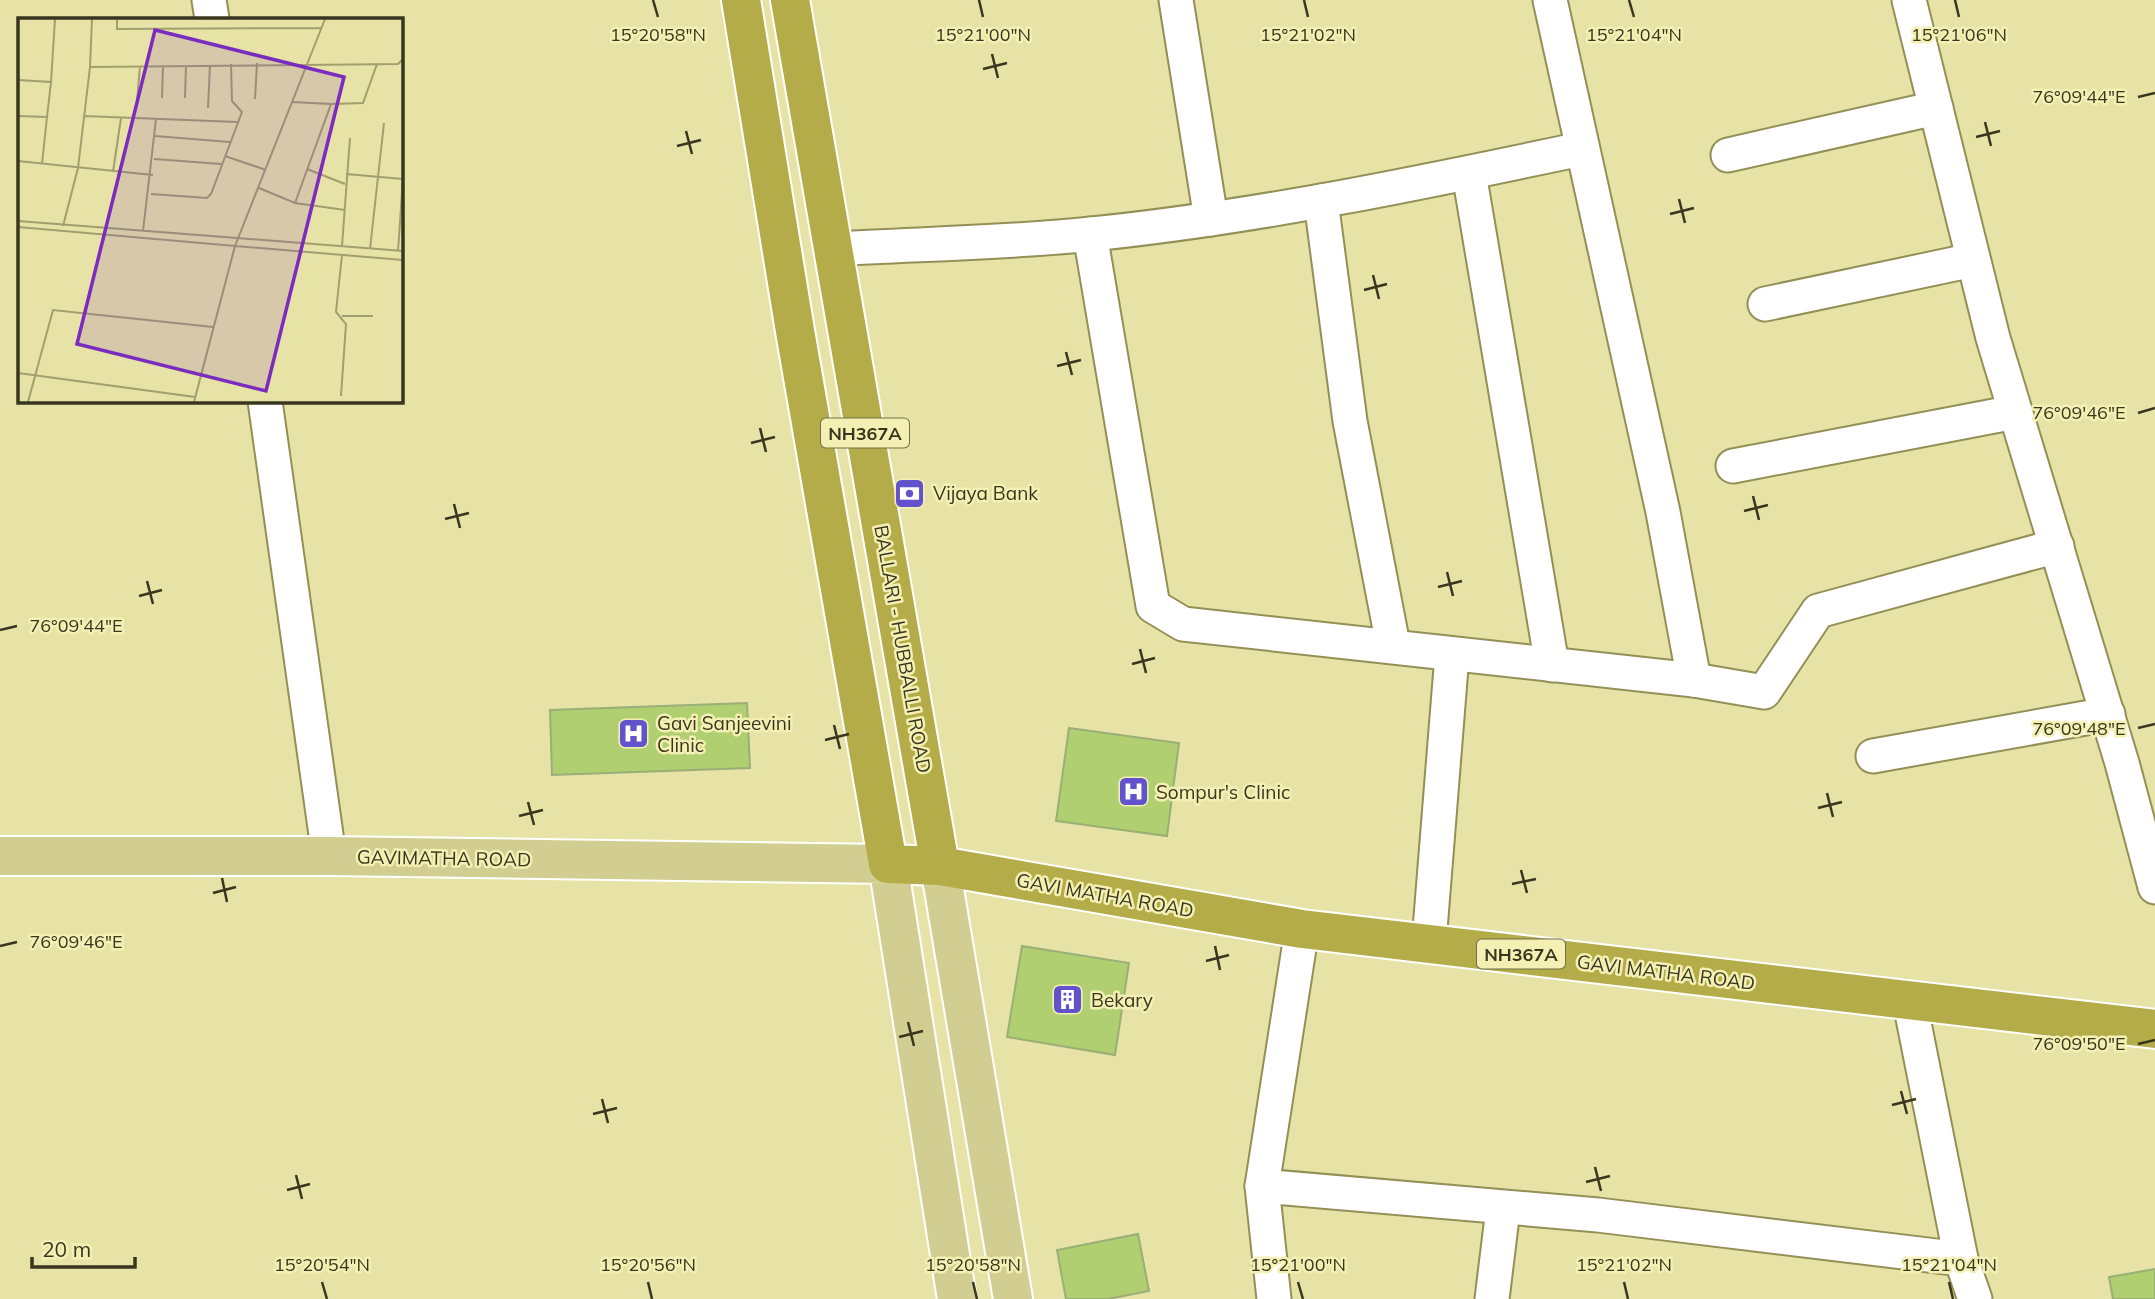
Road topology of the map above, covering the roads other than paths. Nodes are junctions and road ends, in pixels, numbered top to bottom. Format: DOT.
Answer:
graph roads {
  1 [pos="209,0"];
  2 [pos="741,0"];
  3 [pos="789,0"];
  4 [pos="1176,0"];
  5 [pos="1550,0"];
  6 [pos="1909,0"];
  7 [pos="212,18"];
  8 [pos="1936,108"];
  9 [pos="1581,149"];
  10 [pos="1728,155"];
  11 [pos="1469,173"];
  12 [pos="1321,201"];
  13 [pos="1211,219"];
  14 [pos="1090,234"];
  15 [pos="833,249"];
  16 [pos="1973,260"];
  17 [pos="1765,304"];
  18 [pos="846,321"];
  19 [pos="795,331"];
  20 [pos="265,402"];
  21 [pos="2015,412"];
  22 [pos="1733,466"];
  23 [pos="2057,546"];
  24 [pos="1393,645"];
  25 [pos="1452,655"];
  26 [pos="1552,665"];
  27 [pos="1694,680"];
  28 [pos="2108,714"];
  29 [pos="1873,755"];
  30 [pos="0,856"];
  31 [pos="329,856"];
  32 [pos="888,864"];
  33 [pos="940,866"];
  34 [pos="2155,887"];
  35 [pos="1302,929"];
  36 [pos="1429,942"];
  37 [pos="1910,1003"];
  38 [pos="2155,1030"];
  39 [pos="1262,1186"];
  40 [pos="1503,1209"];
  41 [pos="1961,1259"];
  42 [pos="957,1299"];
  43 [pos="1013,1299"];
  44 [pos="1274,1299"];
  45 [pos="1492,1299"];
  46 [pos="1975,1299"];
  1 -- 7 [label="street"];
  2 -- 19 [label="highway, NH367A"];
  3 -- 15 [label="highway, BALLARI - HUBBALLI ROAD / NH367A"];
  4 -- 13 [label="street"];
  5 -- 9 [label="street"];
  6 -- 8 [label="street"];
  8 -- 10 [label="street"];
  8 -- 16 [label="street"];
  9 -- 11 [label="street"];
  9 -- 27 [label="street"];
  11 -- 12 [label="street"];
  11 -- 26 [label="street"];
  12 -- 13 [label="street"];
  12 -- 24 [label="street"];
  13 -- 14 [label="street"];
  14 -- 15 [label="street"];
  14 -- 24 [label="street"];
  15 -- 18 [label="highway, BALLARI - HUBBALLI ROAD / NH367A"];
  16 -- 17 [label="street"];
  16 -- 21 [label="street"];
  18 -- 19 [label="highway"];
  18 -- 33 [label="highway, BALLARI - HUBBALLI ROAD / NH367A"];
  19 -- 32 [label="highway, NH367A"];
  20 -- 31 [label="street"];
  21 -- 22 [label="street"];
  21 -- 23 [label="street"];
  23 -- 27 [label="street"];
  23 -- 28 [label="street"];
  24 -- 25 [label="street"];
  25 -- 26 [label="street"];
  25 -- 36 [label="street"];
  26 -- 27 [label="street"];
  28 -- 29 [label="street"];
  28 -- 34 [label="street"];
  30 -- 31 [label="main road, GAVIMATHA ROAD"];
  31 -- 32 [label="main road, GAVIMATHA ROAD"];
  32 -- 33 [label="highway, GAVI MATHA ROAD / NH367A"];
  32 -- 42 [label="main road"];
  33 -- 35 [label="highway, GAVI MATHA ROAD / NH367A"];
  33 -- 43 [label="main road, BALLARI - HUBBALLI ROAD"];
  35 -- 36 [label="highway, GAVI MATHA ROAD / NH367A"];
  35 -- 39 [label="street"];
  36 -- 37 [label="highway, GAVI MATHA ROAD / NH367A"];
  37 -- 38 [label="highway, GAVI MATHA ROAD / NH367A"];
  37 -- 41 [label="street"];
  39 -- 40 [label="street"];
  39 -- 44 [label="street"];
  40 -- 41 [label="street"];
  40 -- 45 [label="street"];
  41 -- 46 [label="street"];
}
